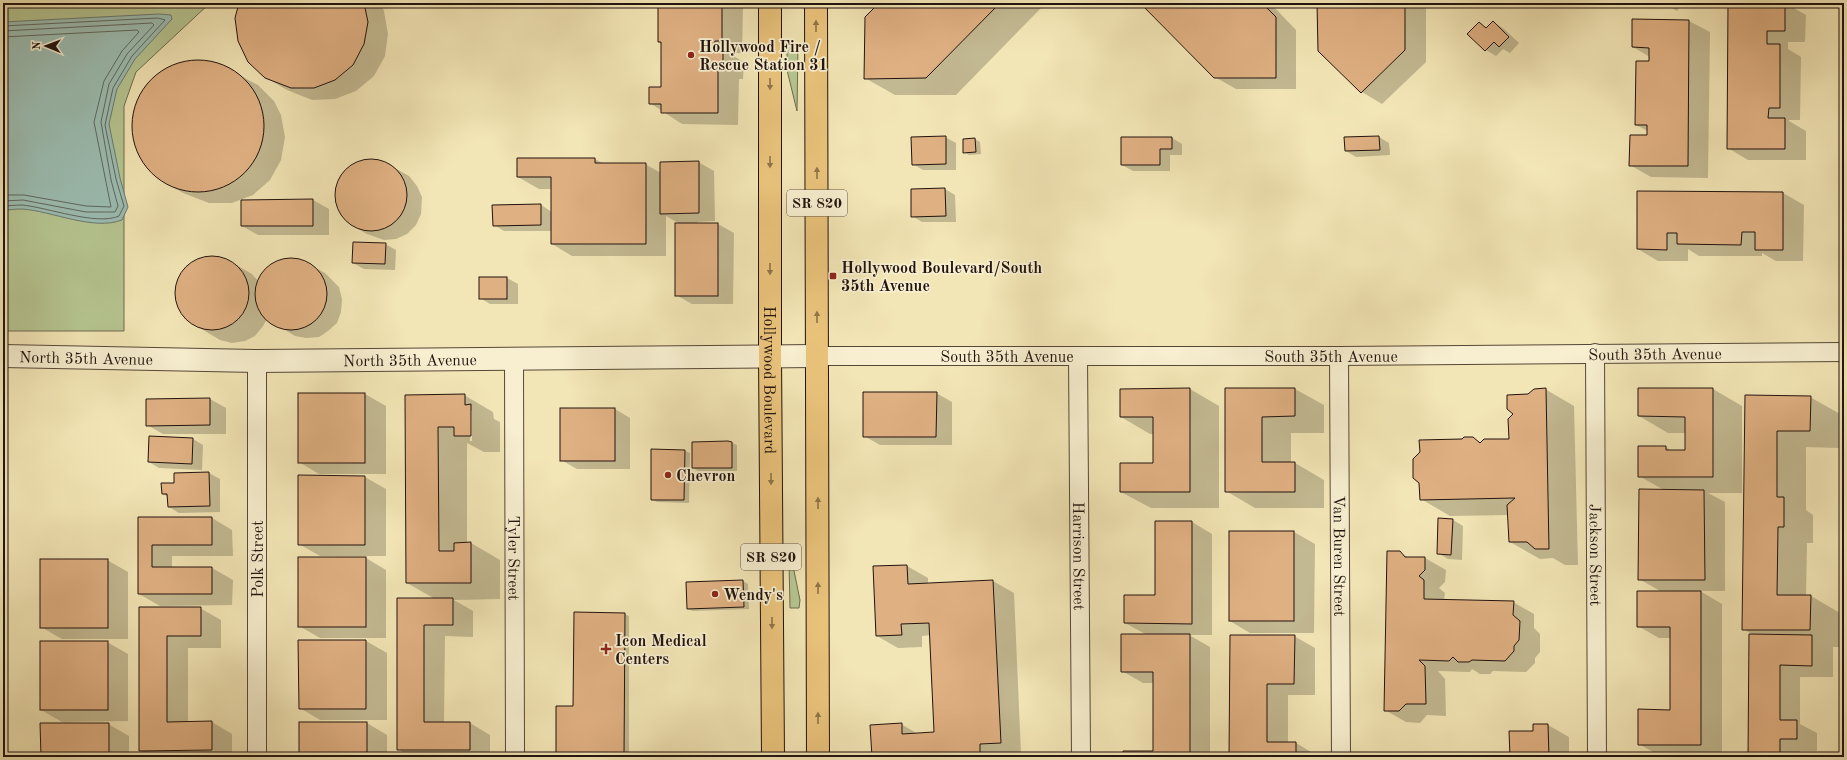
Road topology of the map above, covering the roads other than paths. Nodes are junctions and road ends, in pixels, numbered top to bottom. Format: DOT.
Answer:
graph roads {
  1 [pos="770,3"];
  2 [pos="816,3"];
  3 [pos="1844,352"];
  4 [pos="1595,353"];
  5 [pos="3,356"];
  6 [pos="770,356"];
  7 [pos="817,356"];
  8 [pos="1078,356"];
  9 [pos="1339,356"];
  10 [pos="514,359"];
  11 [pos="256,361"];
  12 [pos="257,757"];
  13 [pos="515,757"];
  14 [pos="773,757"];
  15 [pos="818,757"];
  16 [pos="1081,757"];
  17 [pos="1341,757"];
  18 [pos="1597,757"];
  1 -- 6 [label="highway, Hollywood Boulevard / SR 820, one-way"];
  7 -- 2 [label="highway, SR 820, one-way"];
  3 -- 4 [label="street, South 35th Avenue"];
  4 -- 9 [label="street, South 35th Avenue"];
  4 -- 18 [label="street, Jackson Street"];
  5 -- 11 [label="street, North 35th Avenue"];
  6 -- 7 [label="street, North 35th Avenue"];
  6 -- 10 [label="street, North 35th Avenue"];
  6 -- 14 [label="highway, Hollywood Boulevard / SR 820, one-way"];
  7 -- 8 [label="street, South 35th Avenue"];
  15 -- 7 [label="highway, SR 820, one-way"];
  8 -- 9 [label="street, South 35th Avenue"];
  8 -- 16 [label="street, Harrison Street"];
  9 -- 17 [label="street, Van Buren Street"];
  10 -- 11 [label="street, North 35th Avenue"];
  10 -- 13 [label="street, Tyler Street"];
  11 -- 12 [label="street, Polk Street"];
}
